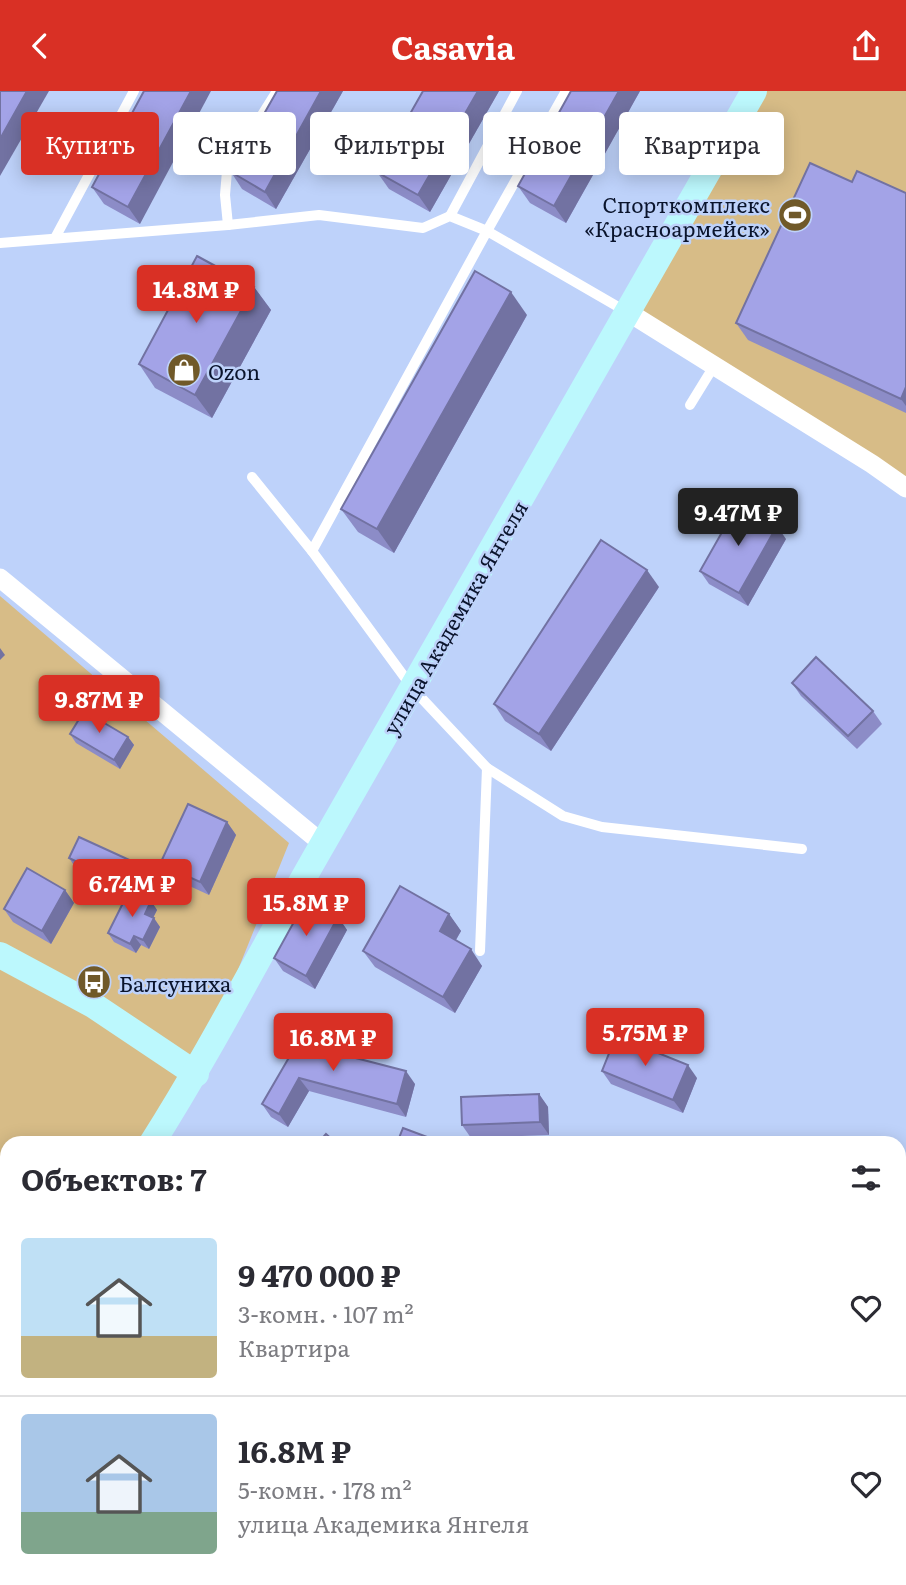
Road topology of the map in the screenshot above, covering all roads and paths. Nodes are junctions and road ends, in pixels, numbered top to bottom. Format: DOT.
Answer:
graph roads {
  1 [pos="134,91"];
  2 [pos="277,91"];
  3 [pos="517,91"];
  4 [pos="566,91"];
  5 [pos="754,91"];
  6 [pos="450,216"];
  7 [pos="228,225"];
  8 [pos="487,231"];
  9 [pos="55,238"];
  10 [pos="0,243"];
  11 [pos="628,312"];
  12 [pos="714,366"];
  13 [pos="690,405"];
  14 [pos="252,477"];
  15 [pos="906,488"];
  16 [pos="312,551"];
  17 [pos="0,577"];
  18 [pos="414,689"];
  19 [pos="487,768"];
  20 [pos="323,844"];
  21 [pos="802,849"];
  22 [pos="480,951"];
  23 [pos="0,955"];
  24 [pos="196,1074"];
  25 [pos="156,1136"];
  1 -- 9 [label="lane"];
  2 -- 7 [label="lane"];
  3 -- 6 [label="lane"];
  4 -- 8 [label="lane"];
  5 -- 11 [label="main road, улица Академика Янгеля"];
  6 -- 7 [label="lane"];
  6 -- 8 [label="lane"];
  7 -- 9 [label="lane"];
  8 -- 11 [label="lane"];
  8 -- 16 [label="lane"];
  9 -- 10 [label="lane"];
  11 -- 12 [label="street"];
  11 -- 18 [label="main road, улица Академика Янгеля"];
  12 -- 13 [label="lane"];
  12 -- 15 [label="street"];
  14 -- 16 [label="lane"];
  16 -- 18 [label="lane"];
  17 -- 20 [label="street"];
  18 -- 19 [label="lane"];
  18 -- 20 [label="main road, улица Академика Янгеля"];
  19 -- 21 [label="lane"];
  19 -- 22 [label="lane"];
  20 -- 24 [label="main road, улица Академика Янгеля"];
  23 -- 24 [label="main road"];
  24 -- 25 [label="main road, улица Академика Янгеля"];
}
